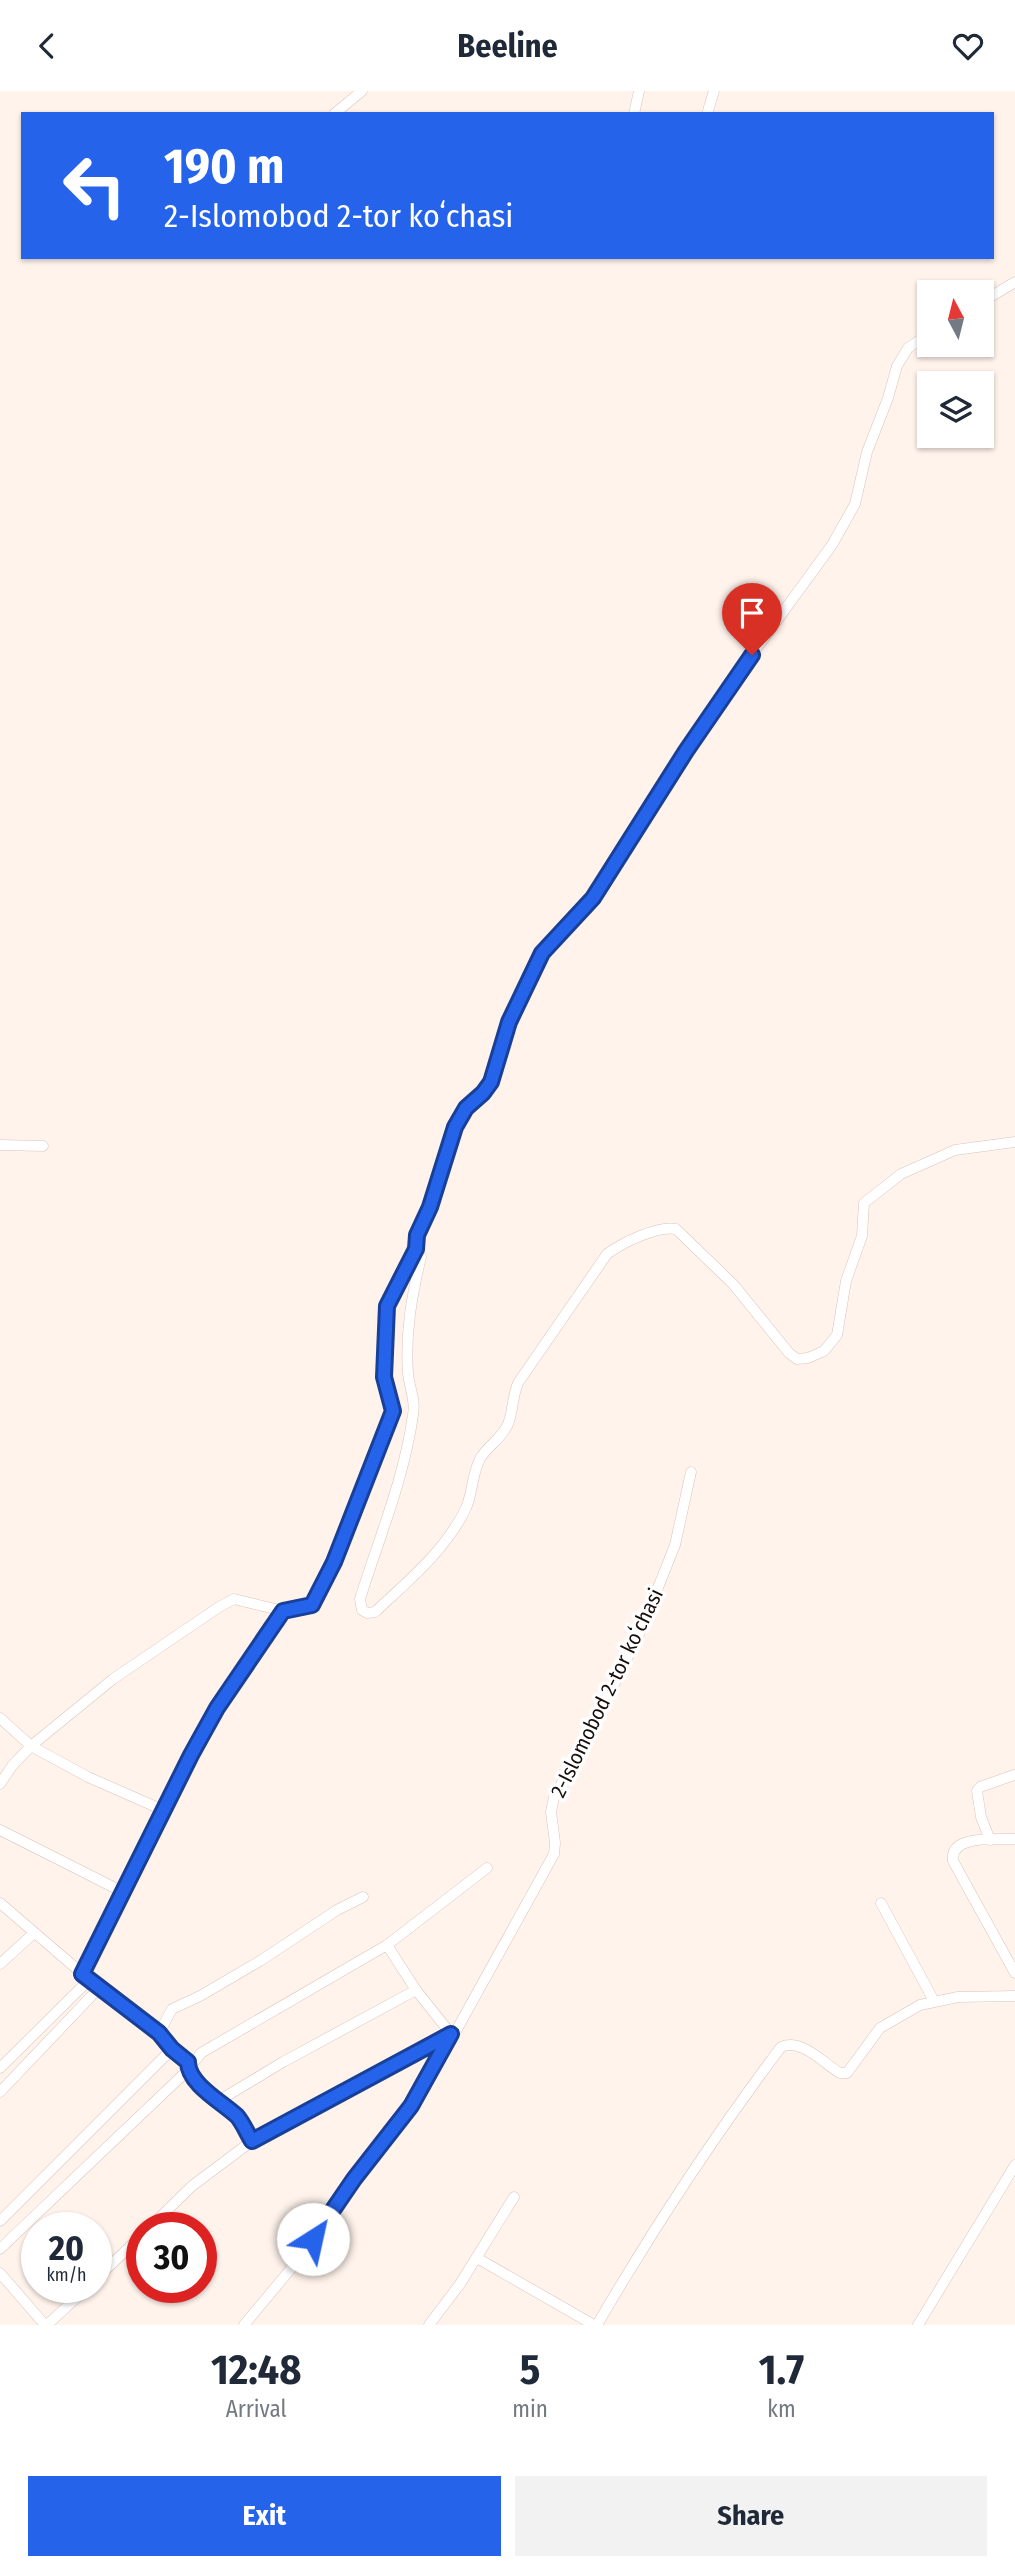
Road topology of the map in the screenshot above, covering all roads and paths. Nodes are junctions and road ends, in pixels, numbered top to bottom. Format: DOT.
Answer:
graph roads {
  1 [pos="362,91"];
  2 [pos="639,91"];
  3 [pos="713,91"];
  4 [pos="336,112"];
  5 [pos="634,112"];
  6 [pos="708,112"];
  7 [pos="1015,282"];
  8 [pos="994,295"];
  9 [pos="917,342"];
  10 [pos="1015,1142"];
  11 [pos="0,1145"];
  12 [pos="43,1146"];
  13 [pos="416,1249"];
  14 [pos="691,1472"];
  15 [pos="283,1611"];
  16 [pos="0,1718"];
  17 [pos="31,1746"];
  18 [pos="1014,1775"];
  19 [pos="0,1784"];
  20 [pos="163,1810"];
  21 [pos="0,1830"];
  22 [pos="1015,1839"];
  23 [pos="990,1840"];
  24 [pos="487,1868"];
  25 [pos="123,1892"];
  26 [pos="363,1897"];
  27 [pos="0,1903"];
  28 [pos="881,1903"];
  29 [pos="34,1934"];
  30 [pos="387,1945"];
  31 [pos="0,1964"];
  32 [pos="1015,1973"];
  33 [pos="86,1977"];
  34 [pos="99,1988"];
  35 [pos="416,1990"];
  36 [pos="1015,1996"];
  37 [pos="934,2001"];
  38 [pos="159,2033"];
  39 [pos="451,2034"];
  40 [pos="172,2049"];
  41 [pos="0,2068"];
  42 [pos="188,2070"];
  43 [pos="0,2092"];
  44 [pos="220,2100"];
  45 [pos="252,2141"];
  46 [pos="1015,2165"];
  47 [pos="514,2197"];
  48 [pos="165,2212"];
  49 [pos="0,2221"];
  50 [pos="0,2249"];
  51 [pos="126,2250"];
  52 [pos="477,2257"];
  53 [pos="112,2264"];
  54 [pos="0,2273"];
  55 [pos="70,2303"];
  56 [pos="46,2325"];
  57 [pos="244,2325"];
  58 [pos="429,2325"];
  59 [pos="596,2325"];
  60 [pos="918,2325"];
  1 -- 4 [label="street"];
  2 -- 5 [label="street"];
  3 -- 6 [label="street"];
  7 -- 8 [label="street"];
  9 -- 13 [label="street"];
  10 -- 13 [label="street"];
  11 -- 12 [label="street"];
  13 -- 15 [label="street"];
  14 -- 39 [label="street, 2-Islomobod 2-tor koʻchasi"];
  15 -- 17 [label="street"];
  15 -- 20 [label="street"];
  16 -- 17 [label="street"];
  17 -- 19 [label="street"];
  17 -- 20 [label="street"];
  18 -- 23 [label="street"];
  20 -- 25 [label="street"];
  21 -- 25 [label="street"];
  22 -- 23 [label="street"];
  23 -- 32 [label="street"];
  24 -- 30 [label="street"];
  25 -- 33 [label="street"];
  26 -- 38 [label="street"];
  27 -- 29 [label="street"];
  28 -- 37 [label="street"];
  29 -- 31 [label="street"];
  29 -- 33 [label="street"];
  30 -- 35 [label="street"];
  30 -- 42 [label="street"];
  33 -- 34 [label="street"];
  33 -- 41 [label="street"];
  34 -- 38 [label="street"];
  34 -- 43 [label="street"];
  35 -- 39 [label="street"];
  35 -- 44 [label="street"];
  36 -- 37 [label="street"];
  37 -- 59 [label="street"];
  38 -- 40 [label="street"];
  39 -- 45 [label="street, 2-Islomobod 2-tor koʻchasi"];
  39 -- 57 [label="street"];
  40 -- 42 [label="street"];
  40 -- 49 [label="street"];
  42 -- 44 [label="street"];
  42 -- 50 [label="street"];
  44 -- 45 [label="street"];
  45 -- 48 [label="street, 2-Islomobod 2-tor koʻchasi"];
  46 -- 60 [label="street"];
  47 -- 52 [label="street"];
  51 -- 53 [label="street"];
  52 -- 58 [label="street"];
  52 -- 59 [label="street"];
  54 -- 56 [label="street"];
  55 -- 56 [label="street"];
}
